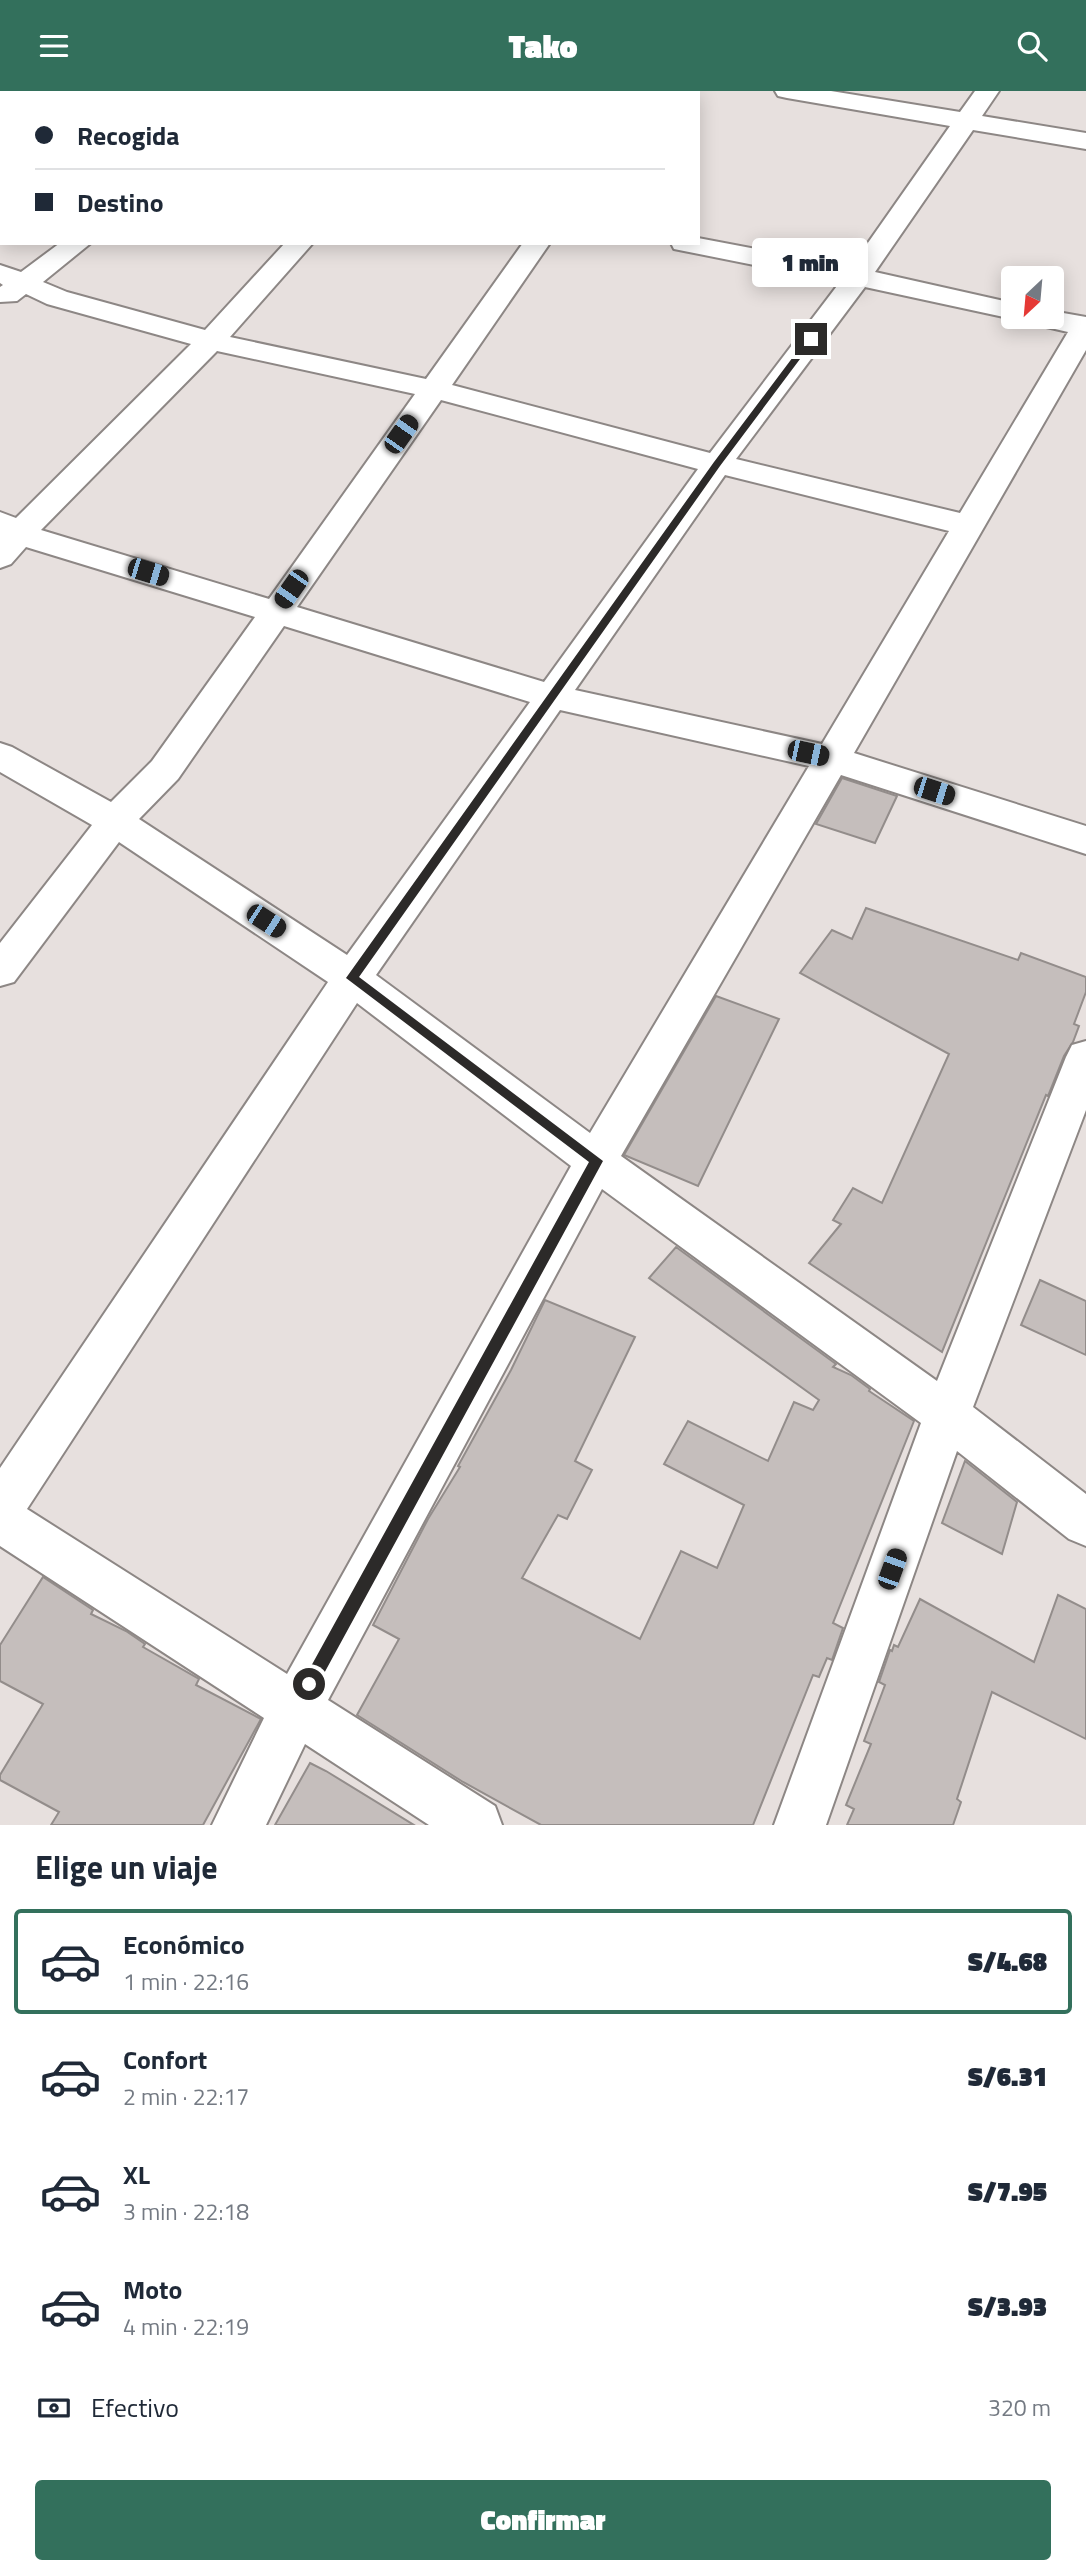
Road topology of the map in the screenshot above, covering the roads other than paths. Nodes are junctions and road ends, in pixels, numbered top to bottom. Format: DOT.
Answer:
graph roads {
  1 [pos="787,91"];
  2 [pos="987,91"];
  3 [pos="967,121"];
  4 [pos="1086,141"];
  5 [pos="75,245"];
  6 [pos="298,245"];
  7 [pos="536,245"];
  8 [pos="694,245"];
  9 [pos="858,277"];
  10 [pos="8,285"];
  11 [pos="1001,308"];
  12 [pos="1064,322"];
  13 [pos="1086,326"];
  14 [pos="211,341"];
  15 [pos="433,389"];
  16 [pos="717,464"];
  17 [pos="968,525"];
  18 [pos="6,537"];
  19 [pos="276,611"];
  20 [pos="554,697"];
  21 [pos="0,756"];
  22 [pos="833,759"];
  23 [pos="115,821"];
  24 [pos="1086,840"];
  25 [pos="0,971"];
  26 [pos="352,978"];
  27 [pos="1086,1057"];
  28 [pos="597,1161"];
  29 [pos="947,1415"];
  30 [pos="0,1509"];
  31 [pos="0,1519"];
  32 [pos="1086,1523"];
  33 [pos="296,1708"];
  34 [pos="237,1825"];
  35 [pos="476,1825"];
  36 [pos="800,1825"];
  1 -- 3 [label="street"];
  2 -- 3 [label="street"];
  3 -- 4 [label="street"];
  3 -- 9 [label="street"];
  5 -- 10 [label="street"];
  6 -- 14 [label="street"];
  7 -- 15 [label="street"];
  8 -- 9 [label="street"];
  9 -- 11 [label="street"];
  9 -- 16 [label="street"];
  10 -- 14 [label="street"];
  12 -- 13 [label="street"];
  13 -- 17 [label="street"];
  14 -- 15 [label="street"];
  14 -- 18 [label="street"];
  15 -- 16 [label="street"];
  15 -- 19 [label="street"];
  16 -- 17 [label="street"];
  16 -- 20 [label="street"];
  17 -- 22 [label="street"];
  18 -- 19 [label="street"];
  19 -- 20 [label="street"];
  19 -- 23 [label="street"];
  20 -- 22 [label="street"];
  20 -- 26 [label="street"];
  21 -- 23 [label="street"];
  22 -- 24 [label="street"];
  22 -- 28 [label="street"];
  23 -- 25 [label="street"];
  23 -- 26 [label="street"];
  26 -- 28 [label="street"];
  26 -- 30 [label="street"];
  27 -- 29 [label="street"];
  28 -- 29 [label="street"];
  28 -- 33 [label="street"];
  29 -- 32 [label="street"];
  29 -- 36 [label="street"];
  31 -- 33 [label="street"];
  33 -- 34 [label="street"];
  33 -- 35 [label="street"];
}
